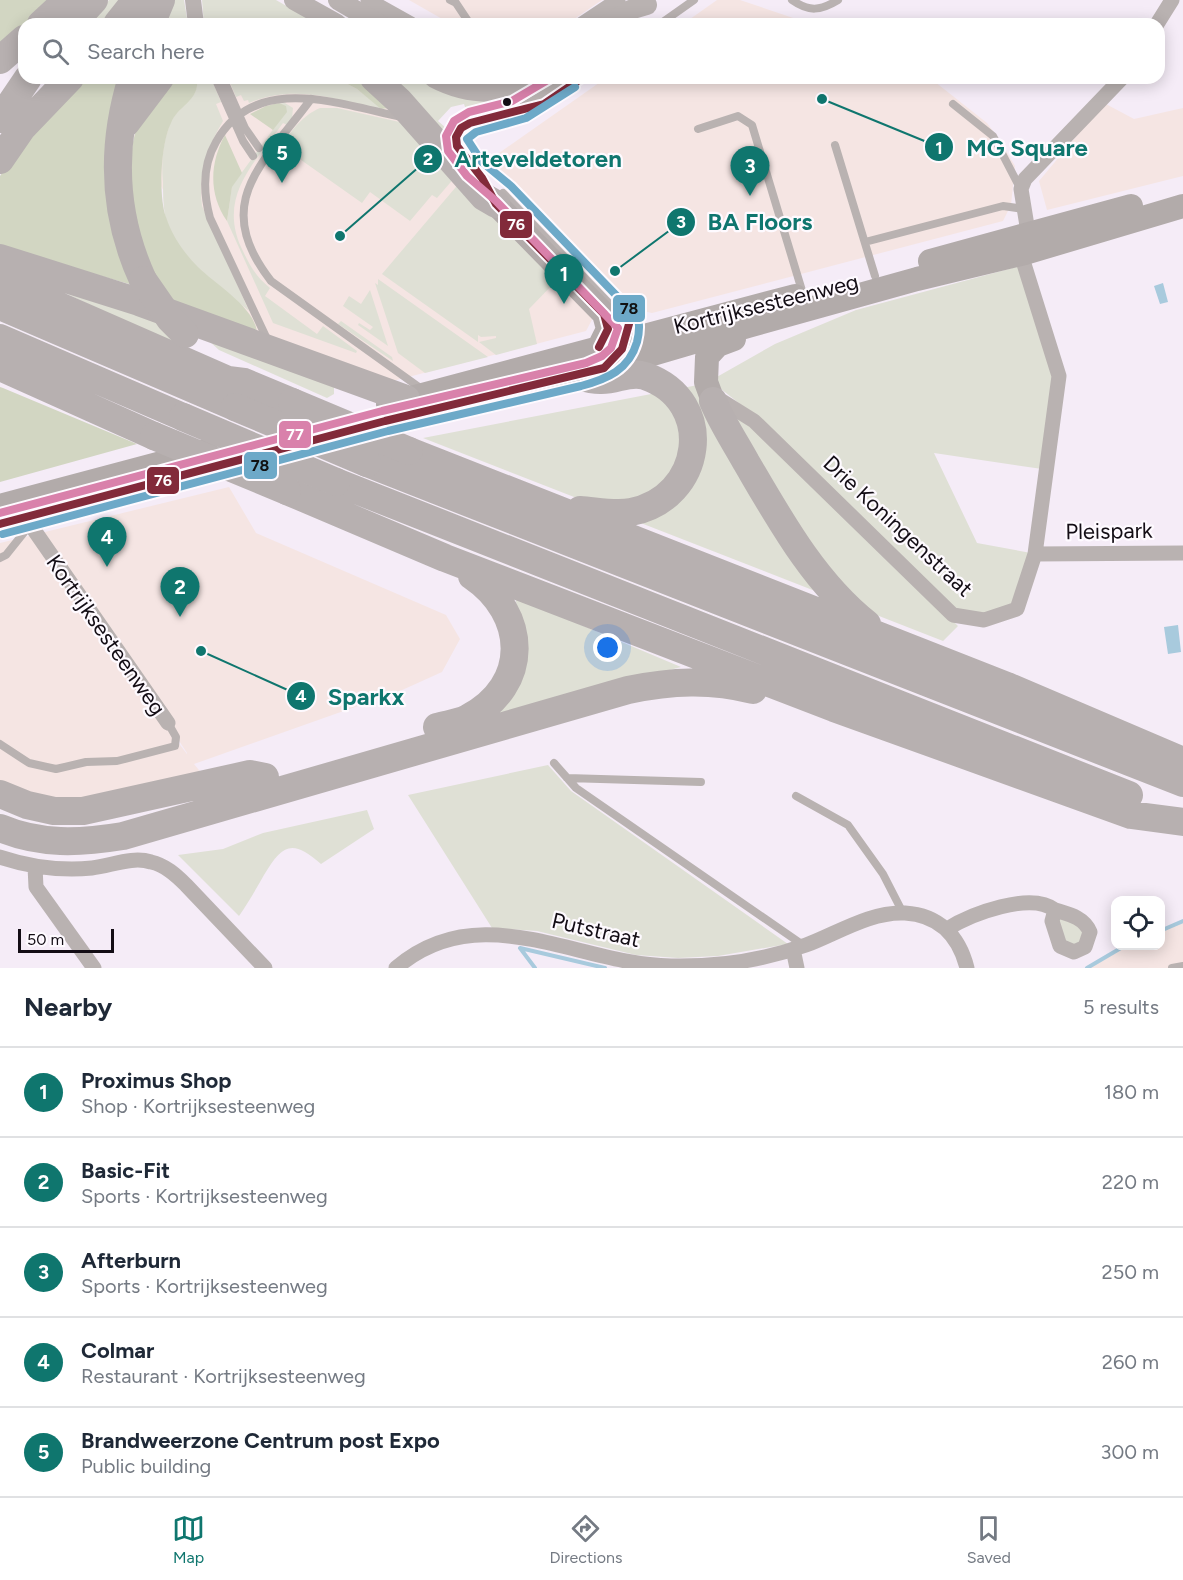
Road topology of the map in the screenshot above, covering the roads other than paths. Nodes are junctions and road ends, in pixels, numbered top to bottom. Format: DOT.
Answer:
graph roads {
  1 [pos="94,0"];
  2 [pos="136,0"];
  3 [pos="161,0"];
  4 [pos="189,0"];
  5 [pos="197,0"];
  6 [pos="294,0"];
  7 [pos="338,0"];
  8 [pos="368,0"];
  9 [pos="450,0"];
  10 [pos="618,0"];
  11 [pos="628,0"];
  12 [pos="694,0"];
  13 [pos="792,0"];
  14 [pos="838,0"];
  15 [pos="1172,0"];
  16 [pos="651,3"];
  17 [pos="57,16"];
  18 [pos="122,18"];
  19 [pos="154,18"];
  20 [pos="191,18"];
  21 [pos="199,18"];
  22 [pos="326,18"];
  23 [pos="369,18"];
  24 [pos="400,18"];
  25 [pos="466,18"];
  26 [pos="591,18"];
  27 [pos="617,18"];
  28 [pos="637,18"];
  29 [pos="668,18"];
  30 [pos="1161,18"];
  31 [pos="18,44"];
  32 [pos="0,60"];
  33 [pos="18,64"];
  34 [pos="24,84"];
  35 [pos="64,84"];
  36 [pos="131,84"];
  37 [pos="156,84"];
  38 [pos="218,84"];
  39 [pos="225,84"];
  40 [pos="380,84"];
  41 [pos="449,84"];
  42 [pos="530,84"];
  43 [pos="560,84"];
  44 [pos="573,84"];
  45 [pos="1116,84"];
  46 [pos="0,90"];
  47 [pos="311,99"];
  48 [pos="953,104"];
  49 [pos="522,108"];
  50 [pos="236,116"];
  51 [pos="0,119"];
  52 [pos="415,120"];
  53 [pos="121,128"];
  54 [pos="698,129"];
  55 [pos="835,145"];
  56 [pos="259,148"];
  57 [pos="253,156"];
  58 [pos="0,160"];
  59 [pos="482,178"];
  60 [pos="1021,189"];
  61 [pos="1183,193"];
  62 [pos="496,204"];
  63 [pos="1183,206"];
  64 [pos="1024,209"];
  65 [pos="865,242"];
  66 [pos="1026,243"];
  67 [pos="0,258"];
  68 [pos="875,276"];
  69 [pos="0,280"];
  70 [pos="803,294"];
  71 [pos="0,306"];
  72 [pos="748,326"];
  73 [pos="635,332"];
  74 [pos="0,338"];
  75 [pos="276,353"];
  76 [pos="602,358"];
  77 [pos="0,367"];
  78 [pos="0,376"];
  79 [pos="578,376"];
  80 [pos="239,395"];
  81 [pos="416,396"];
  82 [pos="712,397"];
  83 [pos="78,404"];
  84 [pos="0,506"];
  85 [pos="549,507"];
  86 [pos="28,521"];
  87 [pos="0,524"];
  88 [pos="1183,553"];
  89 [pos="1035,554"];
  90 [pos="0,558"];
  91 [pos="445,558"];
  92 [pos="883,636"];
  93 [pos="834,708"];
  94 [pos="168,723"];
  95 [pos="0,744"];
  96 [pos="1183,761"];
  97 [pos="554,763"];
  98 [pos="330,775"];
  99 [pos="265,777"];
  100 [pos="567,778"];
  101 [pos="701,782"];
  102 [pos="1183,783"];
  103 [pos="0,794"];
  104 [pos="796,796"];
  105 [pos="0,809"];
  106 [pos="1183,816"];
  107 [pos="1183,822"];
  108 [pos="0,828"];
  109 [pos="0,844"];
  110 [pos="0,857"];
  111 [pos="35,867"];
  112 [pos="1054,910"];
  113 [pos="903,913"];
  114 [pos="947,929"];
  115 [pos="798,947"];
  116 [pos="631,965"];
  117 [pos="1183,966"];
  118 [pos="94,968"];
  119 [pos="265,968"];
  120 [pos="396,968"];
  121 [pos="797,968"];
  122 [pos="967,968"];
  123 [pos="1172,968"];
  1 -- 17 [label="highway"];
  2 -- 18 [label="highway"];
  3 -- 19 [label="highway"];
  4 -- 20 [label="lane"];
  5 -- 21 [label="lane"];
  6 -- 22 [label="street"];
  7 -- 23 [label="street"];
  8 -- 24 [label="street"];
  9 -- 25 [label="lane"];
  10 -- 26 [label="street"];
  11 -- 16 [label="street"];
  12 -- 29 [label="lane"];
  13 -- 14 [label="lane"];
  15 -- 30 [label="street"];
  16 -- 27 [label="street"];
  16 -- 28 [label="street"];
  31 -- 32 [label="highway"];
  33 -- 46 [label="highway"];
  34 -- 51 [label="highway"];
  35 -- 58 [label="highway"];
  36 -- 53 [label="highway"];
  37 -- 53 [label="highway"];
  38 -- 50 [label="lane"];
  39 -- 50 [label="lane"];
  40 -- 52 [label="highway"];
  41 -- 42 [label="street"];
  43 -- 49 [label="lane"];
  44 -- 49 [label="lane"];
  45 -- 60 [label="street"];
  47 -- 50 [label="lane"];
  47 -- 52 [label="lane"];
  47 -- 81 [label="lane"];
  48 -- 60 [label="lane"];
  49 -- 59 [label="lane"];
  50 -- 56 [label="lane"];
  50 -- 57 [label="lane"];
  50 -- 75 [label="lane"];
  52 -- 62 [label="highway"];
  53 -- 80 [label="highway, bridge"];
  54 -- 70 [label="lane"];
  55 -- 65 [label="lane"];
  59 -- 62 [label="lane"];
  59 -- 73 [label="lane"];
  60 -- 64 [label="street, Drie Koningenstraat"];
  61 -- 66 [label="main road, Kortrijksesteenweg"];
  62 -- 76 [label="main road"];
  63 -- 66 [label="main road, Kortrijksesteenweg"];
  64 -- 65 [label="lane"];
  64 -- 66 [label="street, Drie Koningenstraat"];
  65 -- 68 [label="lane"];
  66 -- 68 [label="main road, Kortrijksesteenweg"];
  66 -- 72 [label="main road, Kortrijksesteenweg"];
  66 -- 89 [label="street, Drie Koningenstraat"];
  67 -- 75 [label="highway"];
  68 -- 70 [label="main road, Kortrijksesteenweg"];
  69 -- 80 [label="highway"];
  70 -- 73 [label="main road, Kortrijksesteenweg"];
  71 -- 80 [label="highway"];
  72 -- 76 [label="main road, Kortrijksesteenweg"];
  72 -- 82 [label="main road"];
  73 -- 76 [label="main road, Kortrijksesteenweg"];
  74 -- 106 [label="highway, bridge"];
  75 -- 81 [label="highway"];
  76 -- 79 [label="main road, Kortrijksesteenweg"];
  76 -- 81 [label="main road, Kortrijksesteenweg"];
  77 -- 83 [label="highway"];
  78 -- 83 [label="highway"];
  79 -- 85 [label="highway"];
  79 -- 86 [label="main road, Kortrijksesteenweg"];
  80 -- 85 [label="highway, bridge"];
  80 -- 102 [label="highway, bridge"];
  81 -- 84 [label="main road, Kortrijksesteenweg"];
  82 -- 89 [label="street, Drie Koningenstraat"];
  82 -- 92 [label="highway"];
  83 -- 91 [label="highway, bridge"];
  85 -- 92 [label="highway"];
  86 -- 87 [label="main road, Kortrijksesteenweg"];
  86 -- 90 [label="lane"];
  86 -- 94 [label="street, Kortrijksesteenweg"];
  88 -- 89 [label="street, Pleispark"];
  91 -- 93 [label="highway"];
  91 -- 99 [label="highway"];
  92 -- 96 [label="highway"];
  93 -- 98 [label="highway"];
  93 -- 107 [label="highway"];
  94 -- 95 [label="lane"];
  97 -- 100 [label="lane"];
  98 -- 108 [label="highway"];
  98 -- 109 [label="highway"];
  99 -- 103 [label="highway"];
  99 -- 105 [label="highway"];
  100 -- 101 [label="lane"];
  100 -- 115 [label="lane"];
  104 -- 113 [label="lane"];
  110 -- 111 [label="street"];
  111 -- 118 [label="street"];
  111 -- 119 [label="street"];
  112 -- 114 [label="street"];
  113 -- 114 [label="street, Putstraat"];
  113 -- 115 [label="street, Putstraat"];
  114 -- 122 [label="street"];
  115 -- 116 [label="street, Putstraat"];
  115 -- 121 [label="street"];
  116 -- 120 [label="street, Putstraat"];
  117 -- 123 [label="lane"];
}
